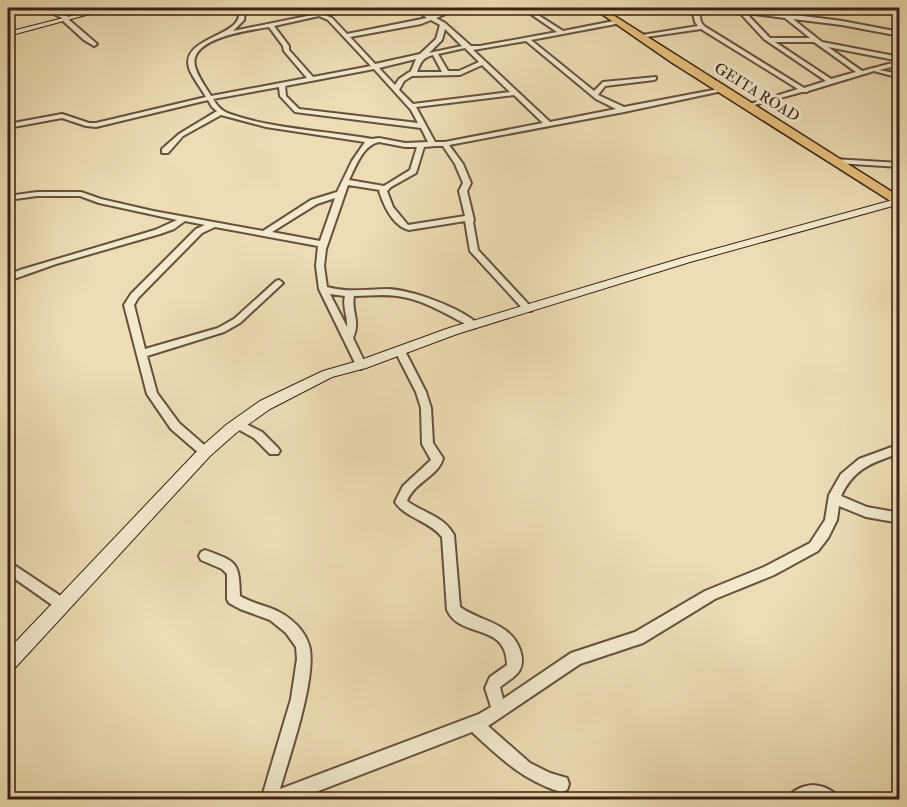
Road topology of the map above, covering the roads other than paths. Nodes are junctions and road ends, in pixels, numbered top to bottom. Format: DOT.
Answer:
graph roads {
  1 [pos="45,8"];
  2 [pos="109,8"];
  3 [pos="197,8"];
  4 [pos="204,8"];
  5 [pos="240,8"];
  6 [pos="352,8"];
  7 [pos="415,8"];
  8 [pos="458,8"];
  9 [pos="524,8"];
  10 [pos="597,8"];
  11 [pos="695,8"];
  12 [pos="712,8"];
  13 [pos="865,8"];
  14 [pos="740,10"];
  15 [pos="900,14"];
  16 [pos="321,15"];
  17 [pos="785,15"];
  18 [pos="433,18"];
  19 [pos="66,19"];
  20 [pos="241,20"];
  21 [pos="619,22"];
  22 [pos="270,24"];
  23 [pos="443,24"];
  24 [pos="260,26"];
  25 [pos="702,27"];
  26 [pos="226,33"];
  27 [pos="562,33"];
  28 [pos="8,34"];
  29 [pos="900,34"];
  30 [pos="346,36"];
  31 [pos="639,36"];
  32 [pos="528,40"];
  33 [pos="770,40"];
  34 [pos="817,42"];
  35 [pos="94,44"];
  36 [pos="468,47"];
  37 [pos="434,52"];
  38 [pos="424,54"];
  39 [pos="900,61"];
  40 [pos="484,62"];
  41 [pos="375,66"];
  42 [pos="863,71"];
  43 [pos="411,74"];
  44 [pos="446,74"];
  45 [pos="900,76"];
  46 [pos="654,78"];
  47 [pos="312,80"];
  48 [pos="831,82"];
  49 [pos="282,86"];
  50 [pos="396,90"];
  51 [pos="724,90"];
  52 [pos="805,91"];
  53 [pos="515,93"];
  54 [pos="594,95"];
  55 [pos="210,99"];
  56 [pos="411,106"];
  57 [pos="749,106"];
  58 [pos="624,110"];
  59 [pos="221,111"];
  60 [pos="548,124"];
  61 [pos="8,126"];
  62 [pos="423,126"];
  63 [pos="371,141"];
  64 [pos="445,144"];
  65 [pos="421,145"];
  66 [pos="433,145"];
  67 [pos="165,151"];
  68 [pos="836,161"];
  69 [pos="900,165"];
  70 [pos="346,182"];
  71 [pos="385,188"];
  72 [pos="342,193"];
  73 [pos="8,198"];
  74 [pos="899,202"];
  75 [pos="184,218"];
  76 [pos="470,220"];
  77 [pos="216,224"];
  78 [pos="265,233"];
  79 [pos="323,244"];
  80 [pos="8,278"];
  81 [pos="279,283"];
  82 [pos="323,289"];
  83 [pos="351,293"];
  84 [pos="528,309"];
  85 [pos="474,325"];
  86 [pos="348,338"];
  87 [pos="400,351"];
  88 [pos="141,354"];
  89 [pos="361,365"];
  90 [pos="238,424"];
  91 [pos="900,448"];
  92 [pos="274,451"];
  93 [pos="205,452"];
  94 [pos="835,499"];
  95 [pos="900,518"];
  96 [pos="205,556"];
  97 [pos="8,567"];
  98 [pos="63,605"];
  99 [pos="8,663"];
  100 [pos="499,710"];
  101 [pos="475,724"];
  102 [pos="561,784"];
  103 [pos="268,800"];
  104 [pos="273,800"];
  105 [pos="795,800"];
  106 [pos="831,800"];
  1 -- 19 [label="street"];
  2 -- 19 [label="street"];
  3 -- 4 [label="street"];
  5 -- 20 [label="street"];
  6 -- 16 [label="street"];
  7 -- 18 [label="street"];
  8 -- 18 [label="street"];
  9 -- 27 [label="street"];
  10 -- 21 [label="highway, GEITA ROAD"];
  11 -- 25 [label="street"];
  12 -- 14 [label="street"];
  13 -- 15 [label="street"];
  14 -- 17 [label="street"];
  14 -- 33 [label="street"];
  16 -- 22 [label="street"];
  16 -- 30 [label="street"];
  17 -- 29 [label="street"];
  17 -- 34 [label="street"];
  18 -- 23 [label="street"];
  18 -- 30 [label="street"];
  19 -- 28 [label="street"];
  19 -- 35 [label="street"];
  20 -- 24 [label="street"];
  20 -- 26 [label="street"];
  21 -- 27 [label="street"];
  21 -- 31 [label="highway, GEITA ROAD"];
  22 -- 24 [label="street"];
  22 -- 47 [label="street"];
  23 -- 36 [label="street"];
  23 -- 38 [label="street"];
  24 -- 26 [label="street"];
  25 -- 31 [label="street"];
  25 -- 52 [label="street"];
  26 -- 55 [label="street"];
  27 -- 32 [label="street"];
  30 -- 41 [label="street"];
  31 -- 51 [label="highway, GEITA ROAD"];
  32 -- 36 [label="street"];
  32 -- 54 [label="street"];
  33 -- 34 [label="street"];
  33 -- 48 [label="street"];
  34 -- 39 [label="street"];
  34 -- 42 [label="street"];
  36 -- 37 [label="street"];
  36 -- 40 [label="street"];
  37 -- 38 [label="street"];
  37 -- 44 [label="street"];
  38 -- 41 [label="street"];
  38 -- 43 [label="street"];
  39 -- 42 [label="street"];
  40 -- 44 [label="street"];
  40 -- 53 [label="street"];
  41 -- 47 [label="street"];
  41 -- 50 [label="street"];
  42 -- 45 [label="street"];
  42 -- 48 [label="street"];
  43 -- 44 [label="street"];
  43 -- 50 [label="street"];
  46 -- 54 [label="street"];
  47 -- 49 [label="street"];
  48 -- 52 [label="street"];
  49 -- 55 [label="street"];
  49 -- 62 [label="street"];
  50 -- 56 [label="street"];
  51 -- 57 [label="highway, GEITA ROAD"];
  51 -- 58 [label="street"];
  52 -- 57 [label="street"];
  53 -- 56 [label="street"];
  53 -- 60 [label="street"];
  54 -- 58 [label="street"];
  55 -- 59 [label="street"];
  55 -- 61 [label="street"];
  56 -- 62 [label="street"];
  57 -- 68 [label="highway, GEITA ROAD"];
  58 -- 60 [label="street"];
  59 -- 63 [label="street"];
  59 -- 67 [label="street"];
  60 -- 64 [label="street"];
  62 -- 66 [label="street"];
  63 -- 65 [label="street"];
  63 -- 70 [label="street"];
  64 -- 66 [label="street"];
  64 -- 76 [label="street"];
  65 -- 66 [label="street"];
  65 -- 71 [label="street"];
  68 -- 69 [label="street"];
  68 -- 74 [label="highway, GEITA ROAD"];
  70 -- 71 [label="street"];
  70 -- 72 [label="street"];
  71 -- 76 [label="street"];
  72 -- 78 [label="street"];
  72 -- 79 [label="street"];
  73 -- 75 [label="street"];
  74 -- 84 [label="street"];
  75 -- 77 [label="street"];
  75 -- 80 [label="street"];
  76 -- 84 [label="street"];
  77 -- 78 [label="street"];
  77 -- 88 [label="street"];
  78 -- 79 [label="street"];
  79 -- 82 [label="street"];
  81 -- 88 [label="street"];
  82 -- 83 [label="street"];
  82 -- 86 [label="street"];
  83 -- 85 [label="street"];
  83 -- 86 [label="street"];
  84 -- 85 [label="street"];
  85 -- 87 [label="street"];
  86 -- 89 [label="street"];
  87 -- 89 [label="street"];
  87 -- 100 [label="street"];
  88 -- 93 [label="street"];
  89 -- 90 [label="street"];
  90 -- 92 [label="street"];
  90 -- 93 [label="street"];
  91 -- 94 [label="street"];
  93 -- 98 [label="street"];
  94 -- 95 [label="street"];
  94 -- 100 [label="street"];
  96 -- 103 [label="street"];
  97 -- 98 [label="street"];
  98 -- 99 [label="street"];
  100 -- 101 [label="street"];
  101 -- 102 [label="street"];
  101 -- 104 [label="street"];
  105 -- 106 [label="street"];
}
